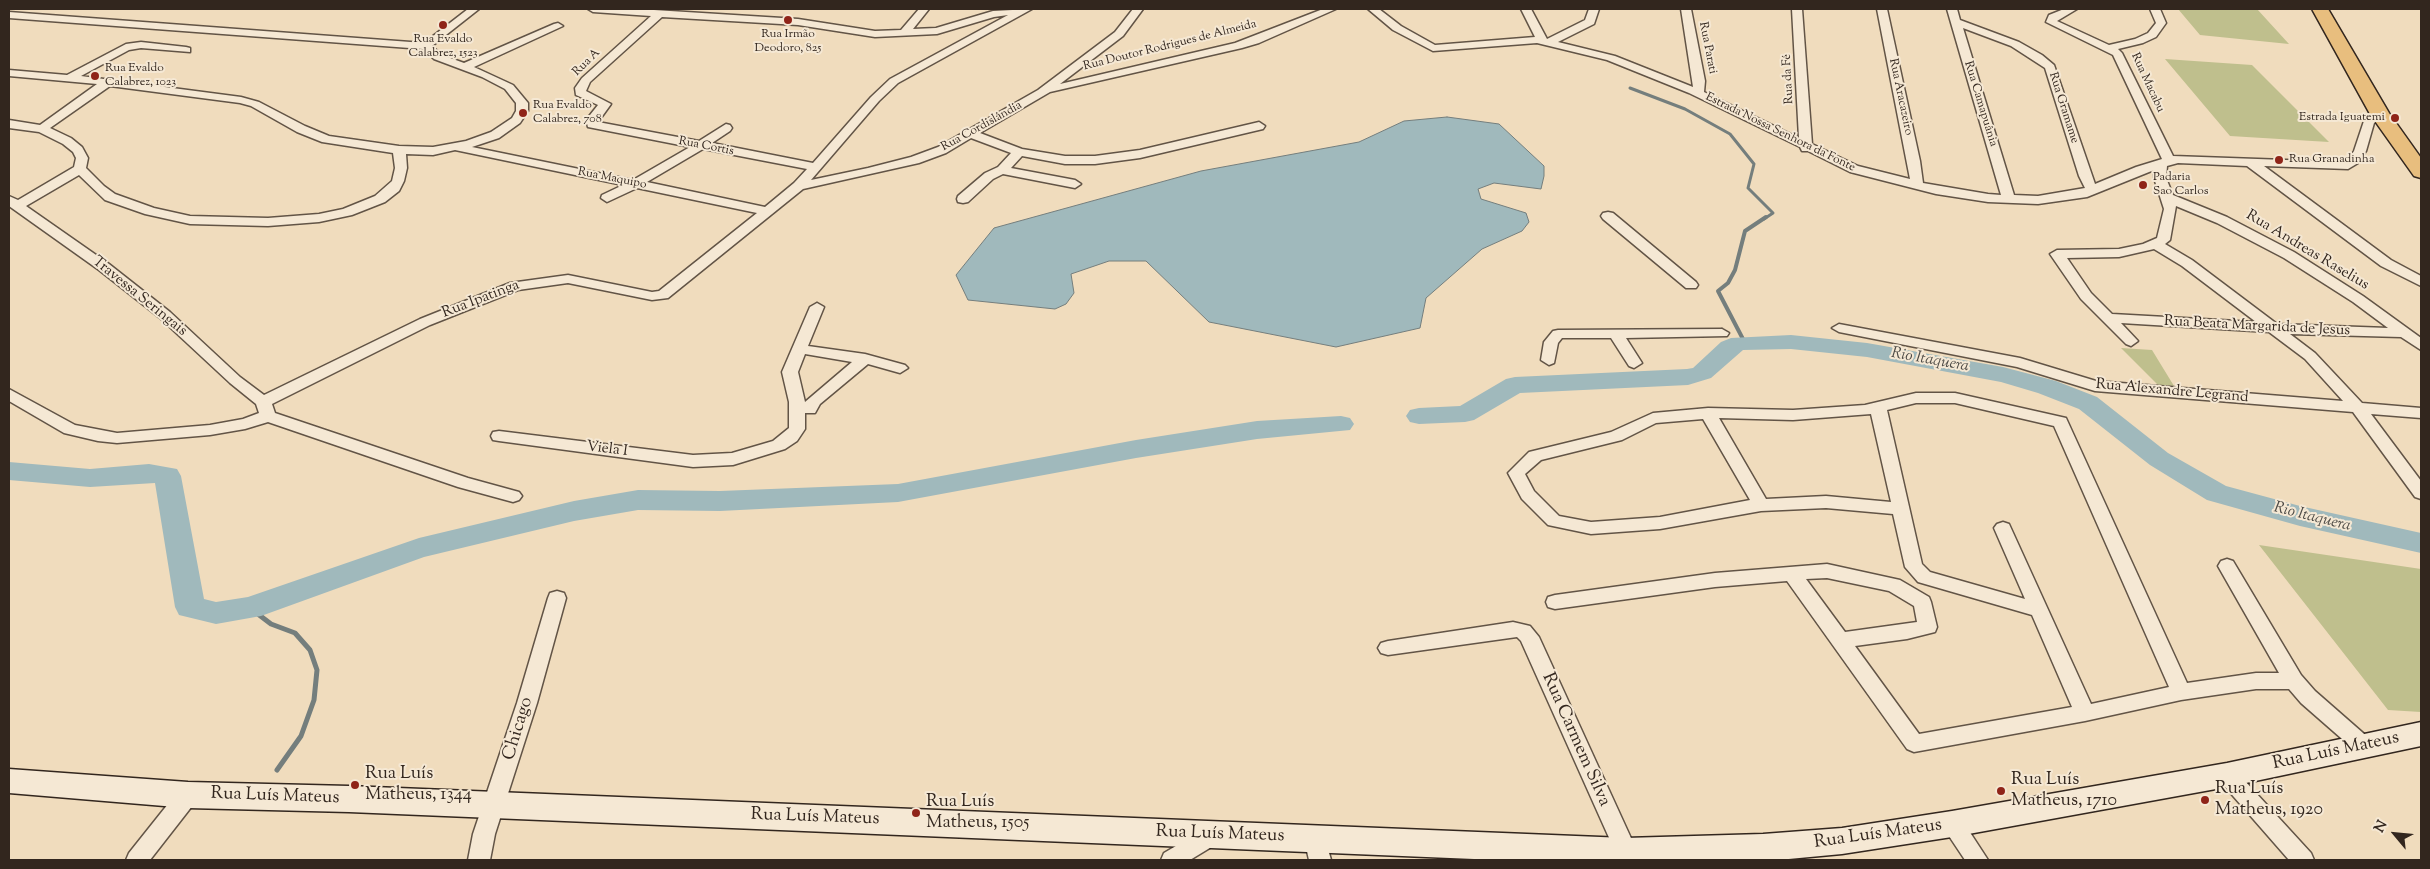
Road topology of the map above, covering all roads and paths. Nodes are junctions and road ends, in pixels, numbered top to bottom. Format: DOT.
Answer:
graph roads {
  1 [pos="474,9"];
  2 [pos="593,9"];
  3 [pos="780,9"];
  4 [pos="924,9"];
  5 [pos="1026,9"];
  6 [pos="1331,9"];
  7 [pos="1372,9"];
  8 [pos="1526,9"];
  9 [pos="1594,9"];
  10 [pos="1686,9"];
  11 [pos="1797,9"];
  12 [pos="1882,9"];
  13 [pos="1952,9"];
  14 [pos="2072,9"];
  15 [pos="2155,9"];
  16 [pos="2320,9"];
  17 [pos="614,10"];
  18 [pos="1137,10"];
  19 [pos="659,14"];
  20 [pos="9,15"];
  21 [pos="768,20"];
  22 [pos="1957,22"];
  23 [pos="558,26"];
  24 [pos="904,33"];
  25 [pos="1546,41"];
  26 [pos="427,46"];
  27 [pos="2111,48"];
  28 [pos="186,50"];
  29 [pos="464,67"];
  30 [pos="9,73"];
  31 [pos="68,79"];
  32 [pos="108,82"];
  33 [pos="1042,92"];
  34 [pos="1698,93"];
  35 [pos="2380,114"];
  36 [pos="9,124"];
  37 [pos="597,125"];
  38 [pos="1259,126"];
  39 [pos="726,128"];
  40 [pos="42,129"];
  41 [pos="972,134"];
  42 [pos="700,146"];
  43 [pos="455,147"];
  44 [pos="1806,148"];
  45 [pos="399,150"];
  46 [pos="1018,152"];
  47 [pos="2165,162"];
  48 [pos="2250,162"];
  49 [pos="815,167"];
  50 [pos="80,169"];
  51 [pos="1002,170"];
  52 [pos="2421,172"];
  53 [pos="636,184"];
  54 [pos="1075,184"];
  55 [pos="798,186"];
  56 [pos="1917,186"];
  57 [pos="2092,190"];
  58 [pos="607,198"];
  59 [pos="2168,198"];
  60 [pos="963,199"];
  61 [pos="2009,200"];
  62 [pos="13,203"];
  63 [pos="768,211"];
  64 [pos="1608,216"];
  65 [pos="2155,244"];
  66 [pos="2421,282"];
  67 [pos="1691,285"];
  68 [pos="817,308"];
  69 [pos="2109,318"];
  70 [pos="1839,328"];
  71 [pos="2275,329"];
  72 [pos="2405,333"];
  73 [pos="1616,334"];
  74 [pos="1722,334"];
  75 [pos="2131,341"];
  76 [pos="2421,345"];
  77 [pos="799,349"];
  78 [pos="865,359"];
  79 [pos="1549,360"];
  80 [pos="1634,363"];
  81 [pos="900,368"];
  82 [pos="9,394"];
  83 [pos="1878,407"];
  84 [pos="2358,408"];
  85 [pos="265,409"];
  86 [pos="809,409"];
  87 [pos="1708,413"];
  88 [pos="2421,413"];
  89 [pos="499,436"];
  90 [pos="2421,493"];
  91 [pos="513,496"];
  92 [pos="1761,505"];
  93 [pos="1901,509"];
  94 [pos="2003,528"];
  95 [pos="2226,566"];
  96 [pos="1792,574"];
  97 [pos="557,598"];
  98 [pos="1555,602"];
  99 [pos="2039,610"];
  100 [pos="1842,640"];
  101 [pos="1388,648"];
  102 [pos="2294,681"];
  103 [pos="2181,692"];
  104 [pos="2085,713"];
  105 [pos="2421,734"];
  106 [pos="2364,746"];
  107 [pos="2227,775"];
  108 [pos="9,781"];
  109 [pos="188,795"];
  110 [pos="494,805"];
  111 [pos="1952,824"];
  112 [pos="1213,834"];
  113 [pos="1317,849"];
  114 [pos="1627,856"];
  115 [pos="137,860"];
  116 [pos="479,860"];
  117 [pos="1172,860"];
  118 [pos="1977,860"];
  119 [pos="2303,860"];
  1 -- 26 [label="street"];
  2 -- 17 [label="street"];
  3 -- 21 [label="street"];
  4 -- 24 [label="street"];
  5 -- 24 [label="street"];
  5 -- 49 [label="street, Rua Ipatinga"];
  6 -- 33 [label="street, Rua Doutor Rodrigues de Almeida"];
  7 -- 25 [label="street, Estrada Nossa Senhora da Fonte"];
  8 -- 25 [label="street"];
  9 -- 25 [label="street"];
  10 -- 34 [label="street, Rua Parati"];
  11 -- 44 [label="street, Rua da Fé"];
  12 -- 56 [label="street, Rua Aracazeiro"];
  13 -- 22 [label="street, Rua Camapuânia"];
  14 -- 27 [label="street, Rua Macabu"];
  15 -- 27 [label="street"];
  16 -- 35 [label="main road"];
  17 -- 19 [label="street"];
  18 -- 33 [label="street, Rua Cordislândia"];
  19 -- 21 [label="street"];
  19 -- 37 [label="street, Rua A"];
  20 -- 26 [label="street"];
  21 -- 24 [label="street"];
  22 -- 57 [label="street, Rua Gramame"];
  22 -- 61 [label="street, Rua Camapuânia"];
  23 -- 29 [label="street"];
  25 -- 34 [label="street, Estrada Nossa Senhora da Fonte"];
  26 -- 29 [label="street"];
  27 -- 47 [label="street, Rua Macabu"];
  28 -- 31 [label="street"];
  29 -- 43 [label="street"];
  30 -- 31 [label="street"];
  31 -- 32 [label="street"];
  32 -- 40 [label="street"];
  32 -- 45 [label="street"];
  33 -- 41 [label="street, Rua Cordislândia"];
  34 -- 44 [label="street, Estrada Nossa Senhora da Fonte"];
  35 -- 48 [label="street"];
  35 -- 52 [label="main road"];
  36 -- 40 [label="street"];
  37 -- 42 [label="street, Rua Cortis"];
  38 -- 46 [label="street"];
  39 -- 42 [label="street"];
  40 -- 50 [label="street"];
  41 -- 46 [label="street"];
  41 -- 55 [label="street, Rua Cordislândia"];
  42 -- 49 [label="street, Rua Cortis"];
  42 -- 53 [label="street"];
  43 -- 45 [label="street"];
  43 -- 53 [label="street, Rua Maquipo"];
  44 -- 56 [label="street, Estrada Nossa Senhora da Fonte"];
  45 -- 50 [label="street"];
  46 -- 51 [label="street"];
  47 -- 48 [label="street"];
  47 -- 57 [label="street, Estrada Nossa Senhora da Fonte"];
  47 -- 59 [label="street, Rua Macabu"];
  48 -- 66 [label="street"];
  49 -- 55 [label="street, Rua Ipatinga"];
  50 -- 62 [label="street"];
  51 -- 54 [label="street"];
  51 -- 60 [label="street"];
  53 -- 58 [label="street"];
  53 -- 63 [label="street, Rua Maquipo"];
  55 -- 63 [label="street, Rua Ipatinga"];
  56 -- 61 [label="street, Estrada Nossa Senhora da Fonte"];
  57 -- 61 [label="street, Estrada Nossa Senhora da Fonte"];
  59 -- 65 [label="street, Rua Macabu"];
  59 -- 72 [label="street, Rua Andreas Raselius"];
  62 -- 85 [label="street, Travessa Seringais"];
  63 -- 85 [label="street, Rua Ipatinga"];
  64 -- 67 [label="street"];
  65 -- 69 [label="street"];
  65 -- 71 [label="street"];
  68 -- 77 [label="street, Viela I"];
  69 -- 71 [label="street, Rua Beata Margarida de Jesus"];
  69 -- 75 [label="street"];
  70 -- 84 [label="street, Rua Alexandre Legrand"];
  71 -- 72 [label="street, Rua Beata Margarida de Jesus"];
  71 -- 84 [label="street"];
  72 -- 76 [label="street, Rua Andreas Raselius"];
  73 -- 74 [label="street"];
  73 -- 79 [label="street"];
  73 -- 80 [label="street"];
  77 -- 78 [label="street"];
  77 -- 89 [label="street, Viela I"];
  78 -- 81 [label="street"];
  78 -- 86 [label="street"];
  82 -- 85 [label="street, Rua Ipatinga"];
  83 -- 87 [label="street"];
  83 -- 93 [label="street"];
  83 -- 103 [label="street"];
  84 -- 88 [label="street, Rua Alexandre Legrand"];
  84 -- 90 [label="street"];
  85 -- 91 [label="street, Travessa Seringais"];
  87 -- 92 [label="street"];
  87 -- 92 [label="street"];
  92 -- 93 [label="street"];
  93 -- 99 [label="street"];
  94 -- 99 [label="street"];
  95 -- 102 [label="street"];
  96 -- 98 [label="street"];
  96 -- 100 [label="street"];
  96 -- 100 [label="street"];
  97 -- 110 [label="street, Chicago"];
  99 -- 104 [label="street"];
  100 -- 104 [label="street"];
  101 -- 114 [label="street, Rua Carmem Silva"];
  102 -- 103 [label="street"];
  102 -- 106 [label="street"];
  103 -- 104 [label="street"];
  105 -- 106 [label="main road, Rua Luís Mateus"];
  106 -- 107 [label="main road, Rua Luís Mateus"];
  107 -- 111 [label="main road, Rua Luís Mateus"];
  107 -- 119 [label="street"];
  108 -- 109 [label="main road, Rua Luís Mateus"];
  109 -- 110 [label="main road, Rua Luís Mateus"];
  109 -- 115 [label="street"];
  110 -- 112 [label="main road, Rua Luís Mateus"];
  110 -- 116 [label="street, Chicago"];
  111 -- 114 [label="main road, Rua Luís Mateus"];
  111 -- 118 [label="street"];
  112 -- 113 [label="main road, Rua Luís Mateus"];
  112 -- 117 [label="street"];
  113 -- 114 [label="main road, Rua Luís Mateus"];
}
